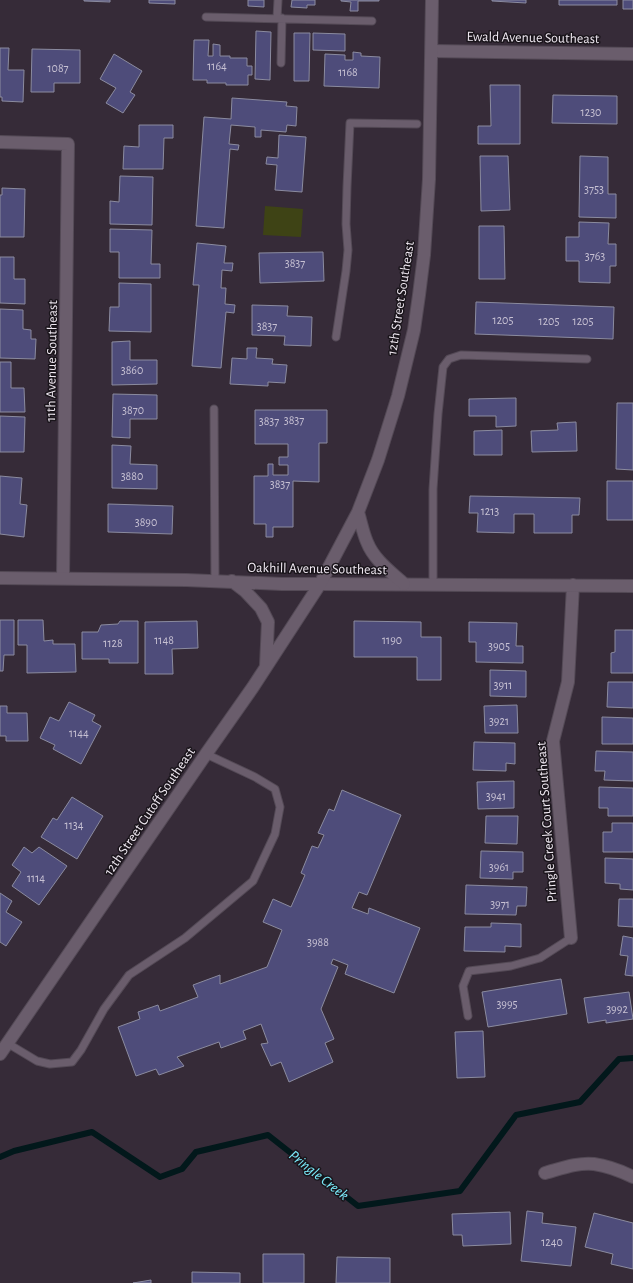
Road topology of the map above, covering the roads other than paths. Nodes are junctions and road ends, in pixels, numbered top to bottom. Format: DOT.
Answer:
graph roads {
  1 [pos="278,0"];
  2 [pos="432,0"];
  3 [pos="206,17"];
  4 [pos="279,18"];
  5 [pos="372,21"];
  6 [pos="432,51"];
  7 [pos="633,54"];
  8 [pos="281,63"];
  9 [pos="417,124"];
  10 [pos="0,142"];
  11 [pos="336,337"];
  12 [pos="587,359"];
  13 [pos="214,409"];
  14 [pos="358,512"];
  15 [pos="0,578"];
  16 [pos="63,578"];
  17 [pos="215,581"];
  18 [pos="232,581"];
  19 [pos="320,584"];
  20 [pos="404,584"];
  21 [pos="433,584"];
  22 [pos="573,585"];
  23 [pos="633,586"];
  24 [pos="266,667"];
  25 [pos="206,754"];
  26 [pos="570,938"];
  27 [pos="468,1016"];
  28 [pos="7,1043"];
  29 [pos="0,1054"];
  30 [pos="545,1173"];
  31 [pos="633,1177"];
  1 -- 4 [label="lane"];
  2 -- 6 [label="street, 12th Street Southeast"];
  3 -- 4 [label="lane"];
  4 -- 5 [label="lane"];
  4 -- 8 [label="lane"];
  6 -- 7 [label="street, Ewald Avenue Southeast"];
  6 -- 14 [label="street, 12th Street Southeast"];
  9 -- 11 [label="lane"];
  10 -- 16 [label="street, 11th Avenue Southeast"];
  12 -- 21 [label="lane"];
  13 -- 17 [label="lane"];
  14 -- 19 [label="street, 12th Street Southeast"];
  14 -- 20 [label="street"];
  15 -- 16 [label="street, Oakhill Avenue Southeast"];
  16 -- 17 [label="street, Oakhill Avenue Southeast"];
  17 -- 18 [label="street, Oakhill Avenue Southeast"];
  18 -- 19 [label="street, Oakhill Avenue Southeast"];
  18 -- 24 [label="street"];
  19 -- 20 [label="street, Oakhill Avenue Southeast"];
  19 -- 24 [label="street, 12th Street Cutoff Southeast"];
  20 -- 21 [label="street, Oakhill Avenue Southeast"];
  21 -- 22 [label="street, Oakhill Avenue Southeast"];
  22 -- 23 [label="street, Oakhill Avenue Southeast"];
  22 -- 26 [label="street, Pringle Creek Court Southeast"];
  24 -- 25 [label="street, 12th Street Cutoff Southeast"];
  25 -- 28 [label="street, 12th Street Cutoff Southeast"];
  25 -- 28 [label="lane"];
  26 -- 27 [label="lane"];
  28 -- 29 [label="street, 12th Street Cutoff Southeast"];
  30 -- 31 [label="street"];
}
